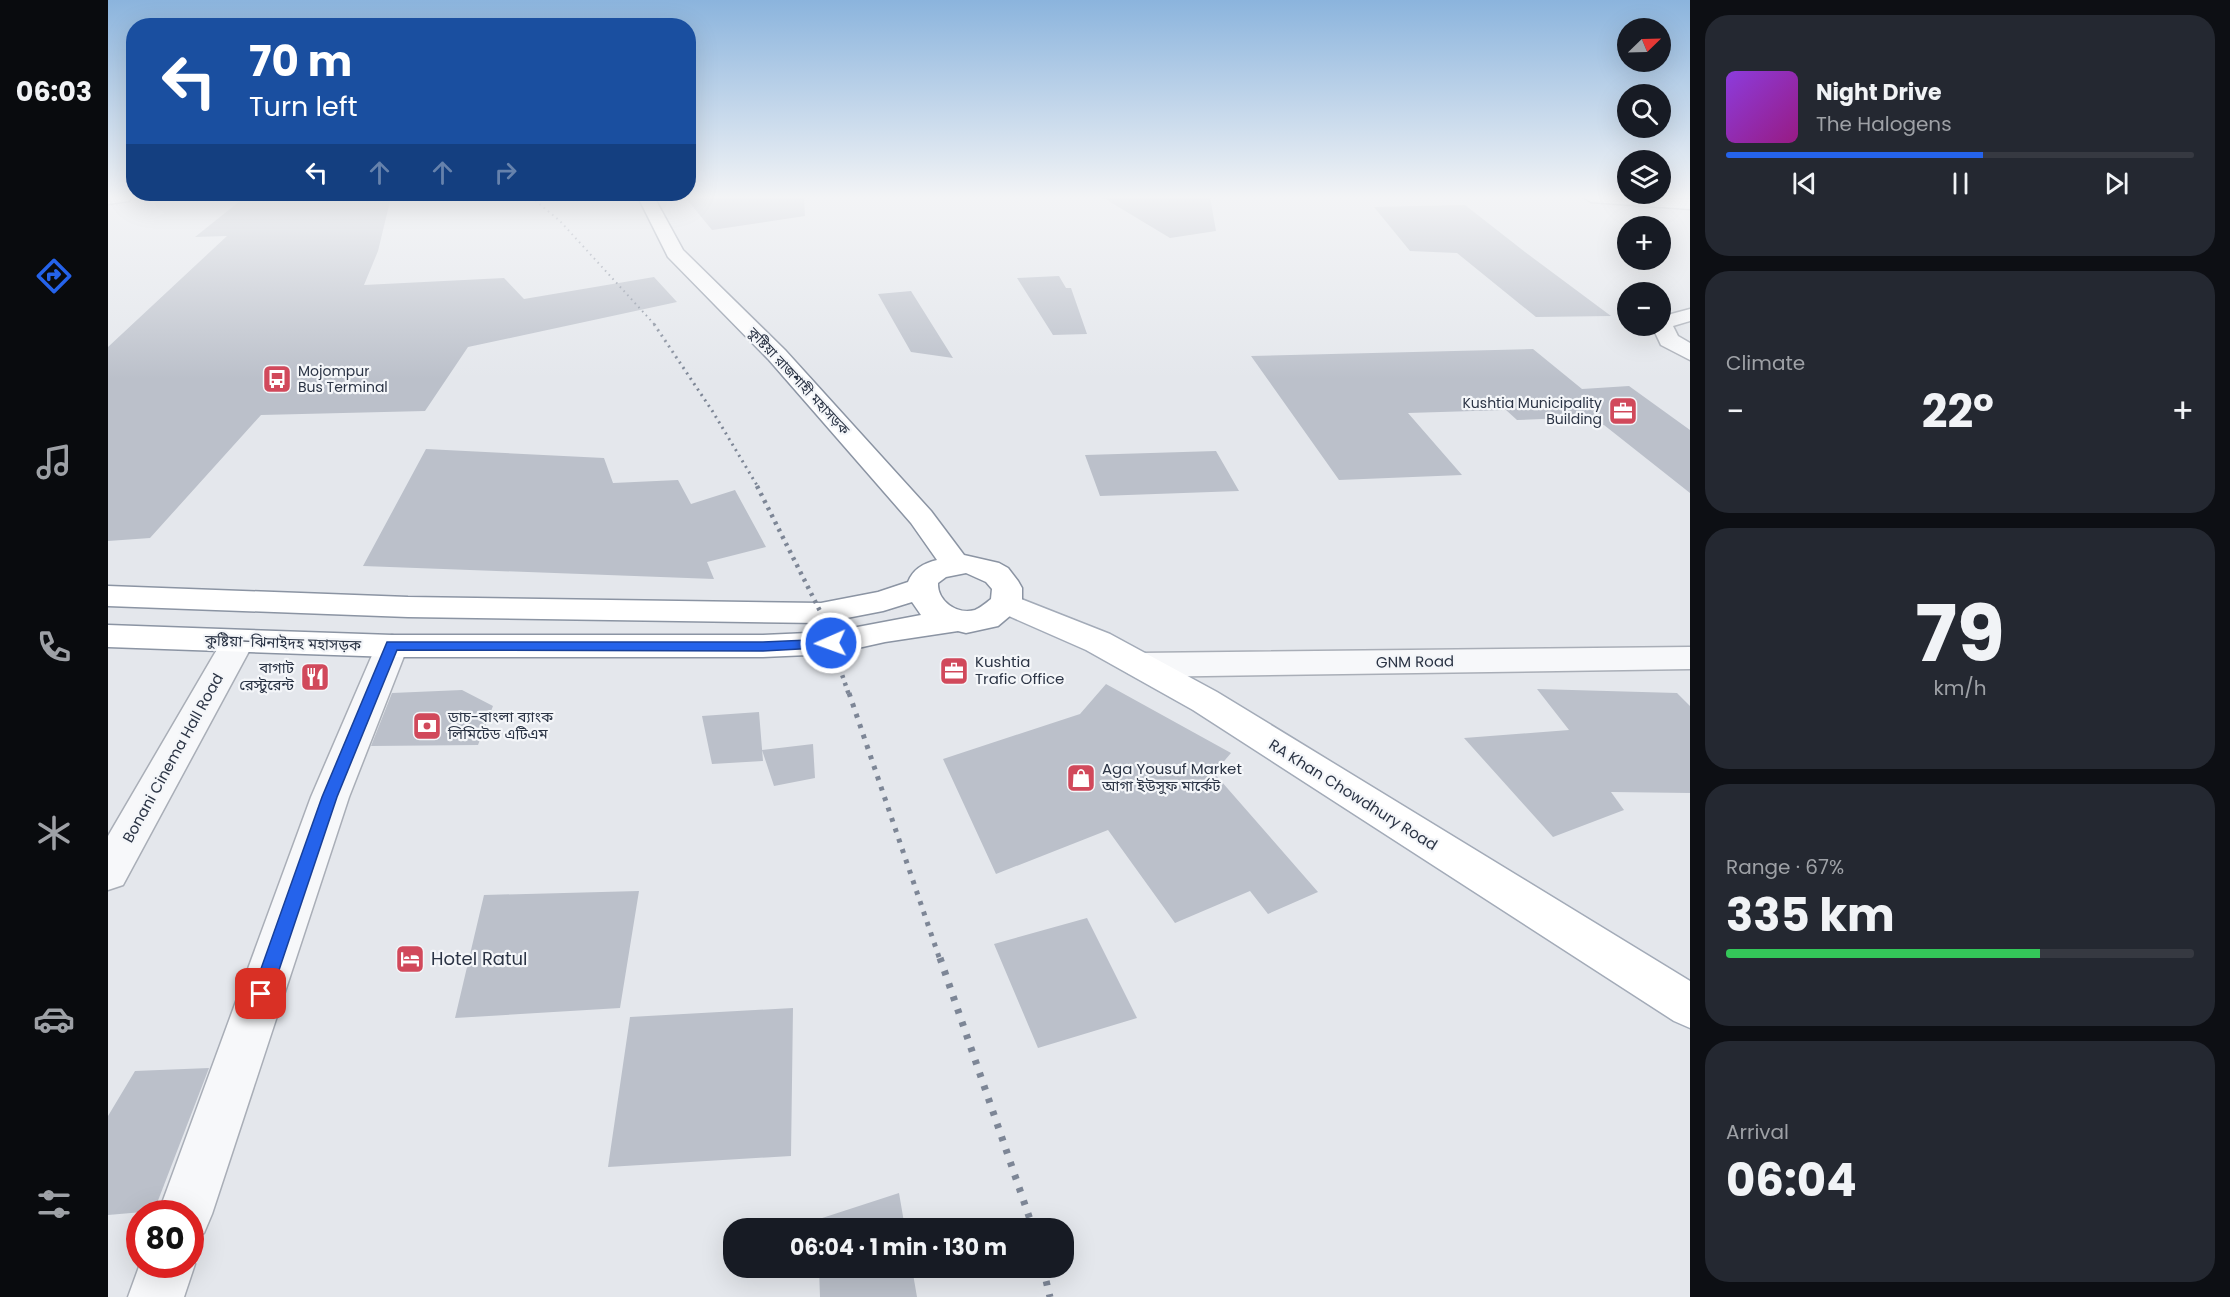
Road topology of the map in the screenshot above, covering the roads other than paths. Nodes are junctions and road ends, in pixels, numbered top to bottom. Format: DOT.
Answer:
graph roads {
  1 [pos="680,258"];
  2 [pos="1690,315"];
  3 [pos="1690,353"];
  4 [pos="956,565"];
  5 [pos="921,588"];
  6 [pos="108,596"];
  7 [pos="1006,603"];
  8 [pos="544,609"];
  9 [pos="960,620"];
  10 [pos="108,636"];
  11 [pos="238,642"];
  12 [pos="392,646"];
  13 [pos="534,646"];
  14 [pos="1690,658"];
  15 [pos="1140,665"];
  16 [pos="108,873"];
  17 [pos="1690,1006"];
  18 [pos="190,1200"];
  19 [pos="162,1278"];
  20 [pos="156,1297"];
  1 -- 4 [label="main road, কুষ্টিয়া রাজশাহী মহাসড়ক"];
  2 -- 3 [label="street"];
  4 -- 5 [label="main road"];
  4 -- 7 [label="main road"];
  5 -- 8 [label="main road"];
  5 -- 9 [label="main road"];
  6 -- 8 [label="main road"];
  7 -- 9 [label="main road"];
  7 -- 15 [label="main road, RA Khan Chowdhury Road"];
  8 -- 13 [label="main road"];
  9 -- 13 [label="main road, কুষ্টিয়া-ঝিনাইদহ মহাসড়ক"];
  10 -- 11 [label="main road, কুষ্টিয়া-ঝিনাইদহ মহাসড়ক"];
  11 -- 12 [label="main road, কুষ্টিয়া-ঝিনাইদহ মহাসড়ক"];
  11 -- 16 [label="street, Bonani Cinema Hall Road"];
  12 -- 13 [label="main road, কুষ্টিয়া-ঝিনাইদহ মহাসড়ক"];
  12 -- 18 [label="street"];
  14 -- 15 [label="street, GNM Road"];
  15 -- 17 [label="main road, RA Khan Chowdhury Road"];
  19 -- 20 [label="street"];
}
